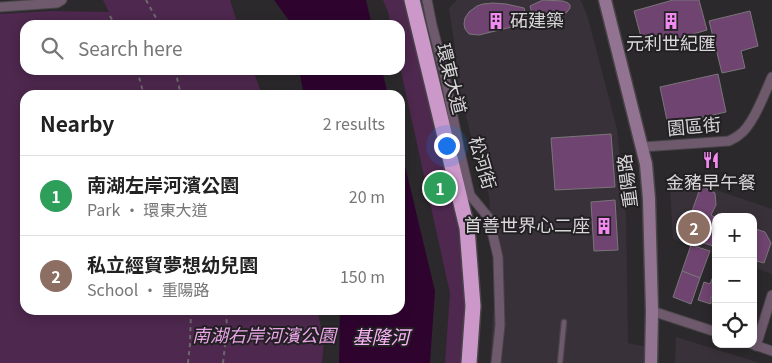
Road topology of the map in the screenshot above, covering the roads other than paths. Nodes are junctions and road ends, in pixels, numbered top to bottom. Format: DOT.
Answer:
graph roads {
  1 [pos="62,0"];
  2 [pos="412,0"];
  3 [pos="422,0"];
  4 [pos="427,0"];
  5 [pos="605,0"];
  6 [pos="0,7"];
  7 [pos="772,77"];
  8 [pos="768,98"];
  9 [pos="642,147"];
  10 [pos="772,295"];
  11 [pos="652,311"];
  12 [pos="564,322"];
  13 [pos="712,331"];
  14 [pos="757,337"];
  15 [pos="757,346"];
  16 [pos="772,351"];
  17 [pos="471,363"];
  18 [pos="496,363"];
  19 [pos="560,363"];
  20 [pos="651,363"];
  1 -- 6 [label="street"];
  2 -- 17 [label="highway, 環東大道"];
  3 -- 17 [label="highway, 環東大道"];
  4 -- 18 [label="street, 松河街"];
  5 -- 9 [label="street, 重陽路"];
  7 -- 8 [label="street, 園區街"];
  8 -- 9 [label="street, 園區街"];
  9 -- 11 [label="street, 重陽路"];
  10 -- 14 [label="street"];
  11 -- 13 [label="street"];
  11 -- 20 [label="street, 重陽路"];
  12 -- 19 [label="lane"];
  15 -- 16 [label="street"];
}
